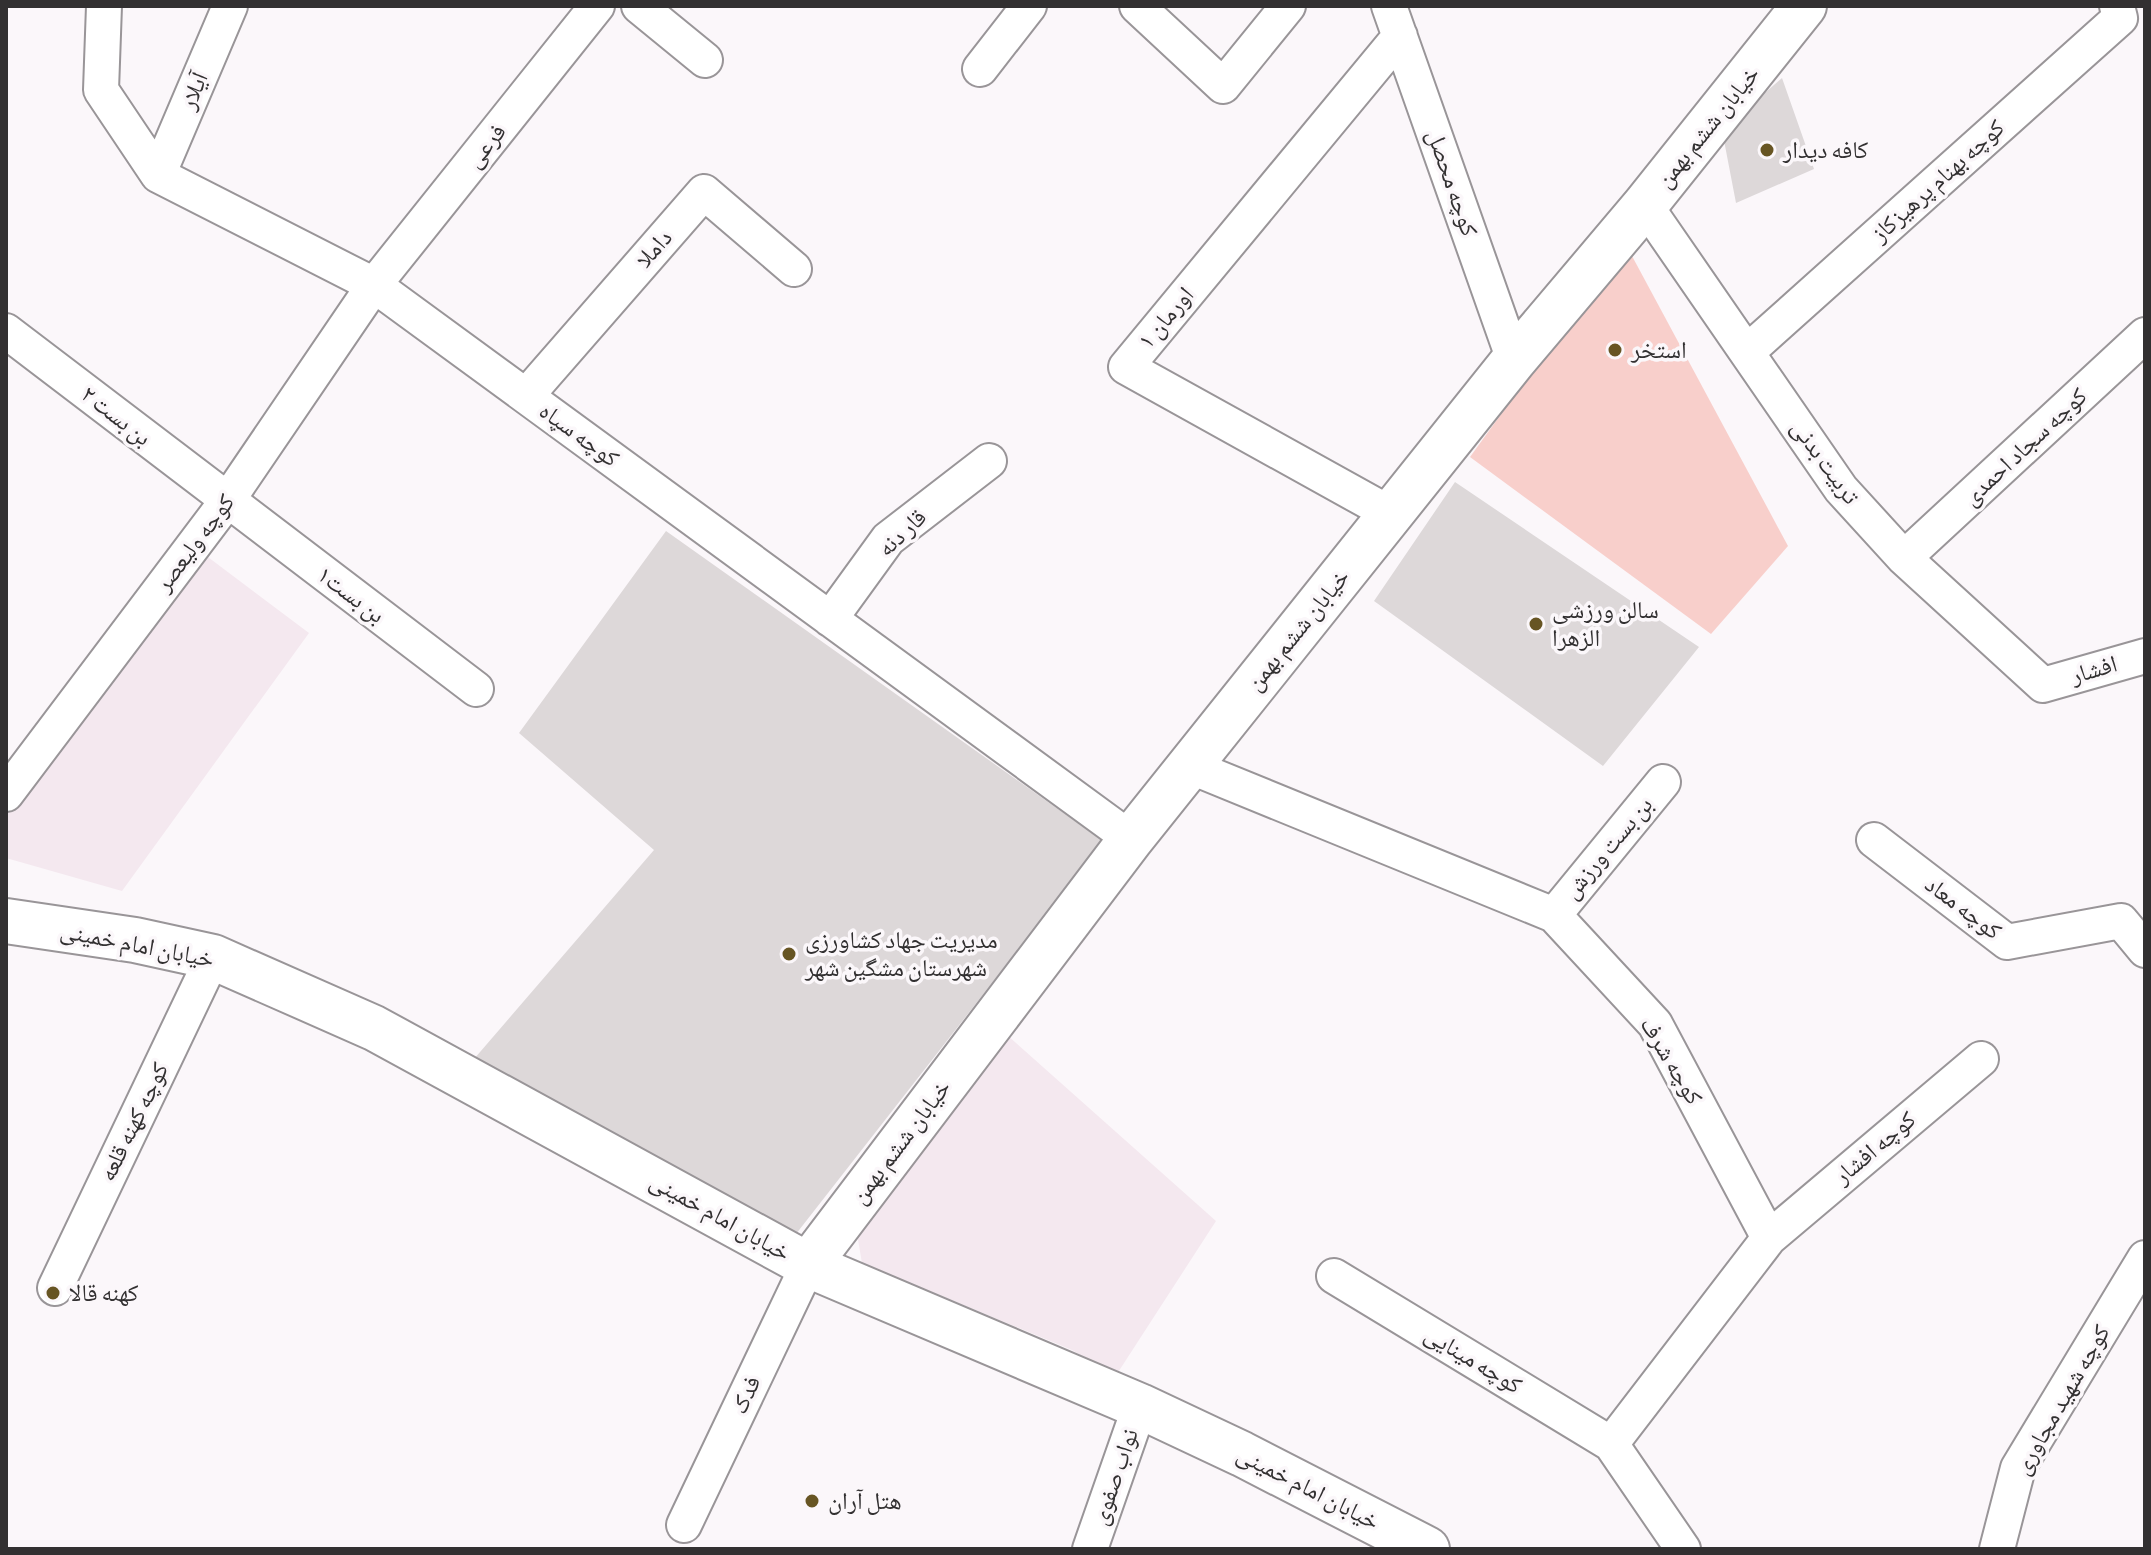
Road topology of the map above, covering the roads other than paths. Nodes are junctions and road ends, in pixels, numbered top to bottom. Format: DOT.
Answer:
graph roads {
  1 [pos="104,6"];
  2 [pos="230,6"];
  3 [pos="597,6"];
  4 [pos="639,6"];
  5 [pos="1029,6"];
  6 [pos="1137,6"];
  7 [pos="1288,6"];
  8 [pos="1804,6"];
  9 [pos="2117,6"];
  10 [pos="1395,21"];
  11 [pos="705,60"];
  12 [pos="980,69"];
  13 [pos="158,175"];
  14 [pos="1645,205"];
  15 [pos="794,269"];
  16 [pos="374,285"];
  17 [pos="6,331"];
  18 [pos="2145,335"];
  19 [pos="1747,352"];
  20 [pos="1514,360"];
  21 [pos="526,396"];
  22 [pos="989,461"];
  23 [pos="227,501"];
  24 [pos="1391,514"];
  25 [pos="1904,558"];
  26 [pos="830,619"];
  27 [pos="2145,656"];
  28 [pos="2043,685"];
  29 [pos="476,689"];
  30 [pos="1189,766"];
  31 [pos="1663,782"];
  32 [pos="6,794"];
  33 [pos="1131,839"];
  34 [pos="1874,840"];
  35 [pos="1554,915"];
  36 [pos="6,921"];
  37 [pos="2145,950"];
  38 [pos="213,957"];
  39 [pos="1981,1059"];
  40 [pos="1769,1238"];
  41 [pos="2145,1258"];
  42 [pos="808,1265"];
  43 [pos="1334,1276"];
  44 [pos="55,1288"];
  45 [pos="1140,1406"];
  46 [pos="1611,1444"];
  47 [pos="684,1525"];
  48 [pos="1681,1546"];
  49 [pos="1090,1549"];
  50 [pos="1427,1549"];
  51 [pos="1997,1549"];
  1 -- 13 [label="street, کوچه سپاه"];
  2 -- 13 [label="street, آیلار"];
  3 -- 16 [label="street, فرعی"];
  4 -- 11 [label="street"];
  5 -- 12 [label="street"];
  6 -- 7 [label="street"];
  8 -- 14 [label="street, خیابان ششم بهمن"];
  9 -- 19 [label="street, کوچه بهنام پرهیزکاز"];
  10 -- 20 [label="street, کوچه محصل"];
  10 -- 24 [label="street, اورمان ۱"];
  13 -- 16 [label="street, کوچه سپاه"];
  14 -- 19 [label="street, تربیت بدنی"];
  14 -- 20 [label="street, خیابان ششم بهمن"];
  15 -- 21 [label="street, داملا"];
  16 -- 21 [label="street, کوچه سپاه"];
  16 -- 23 [label="street, کوچه ولیعصر"];
  17 -- 23 [label="street, بن بست ۲"];
  18 -- 25 [label="street, کوچه سجاد احمدی"];
  19 -- 25 [label="street, تربیت بدنی"];
  20 -- 24 [label="street, خیابان ششم بهمن"];
  21 -- 26 [label="street, کوچه سپاه"];
  22 -- 26 [label="street, قار دنه"];
  23 -- 29 [label="street, بن بست۱"];
  23 -- 32 [label="street, کوچه ولیعصر"];
  24 -- 30 [label="street, خیابان ششم بهمن"];
  25 -- 28 [label="street, تربیت بدنی"];
  26 -- 33 [label="street, کوچه سپاه"];
  27 -- 28 [label="street, افشار"];
  30 -- 33 [label="street, خیابان ششم بهمن"];
  30 -- 35 [label="street, کوچه شرف"];
  31 -- 35 [label="street, بن بست ورزش"];
  33 -- 42 [label="street, خیابان ششم بهمن"];
  34 -- 37 [label="street, کوچه معاد"];
  35 -- 40 [label="street, کوچه شرف"];
  36 -- 38 [label="street, خیابان امام خمینی"];
  38 -- 42 [label="street, خیابان امام خمینی"];
  38 -- 44 [label="street, کوچه کهنه قلعه"];
  39 -- 40 [label="street, کوچه افشار"];
  40 -- 46 [label="street"];
  41 -- 51 [label="street, کوچه شهید مجاوری"];
  42 -- 45 [label="street, خیابان امام خمینی"];
  42 -- 47 [label="street, فدک"];
  43 -- 46 [label="street, کوچه مینایی"];
  45 -- 49 [label="street, نواب صفوی"];
  45 -- 50 [label="street, خیابان امام خمینی"];
  46 -- 48 [label="street"];
}
